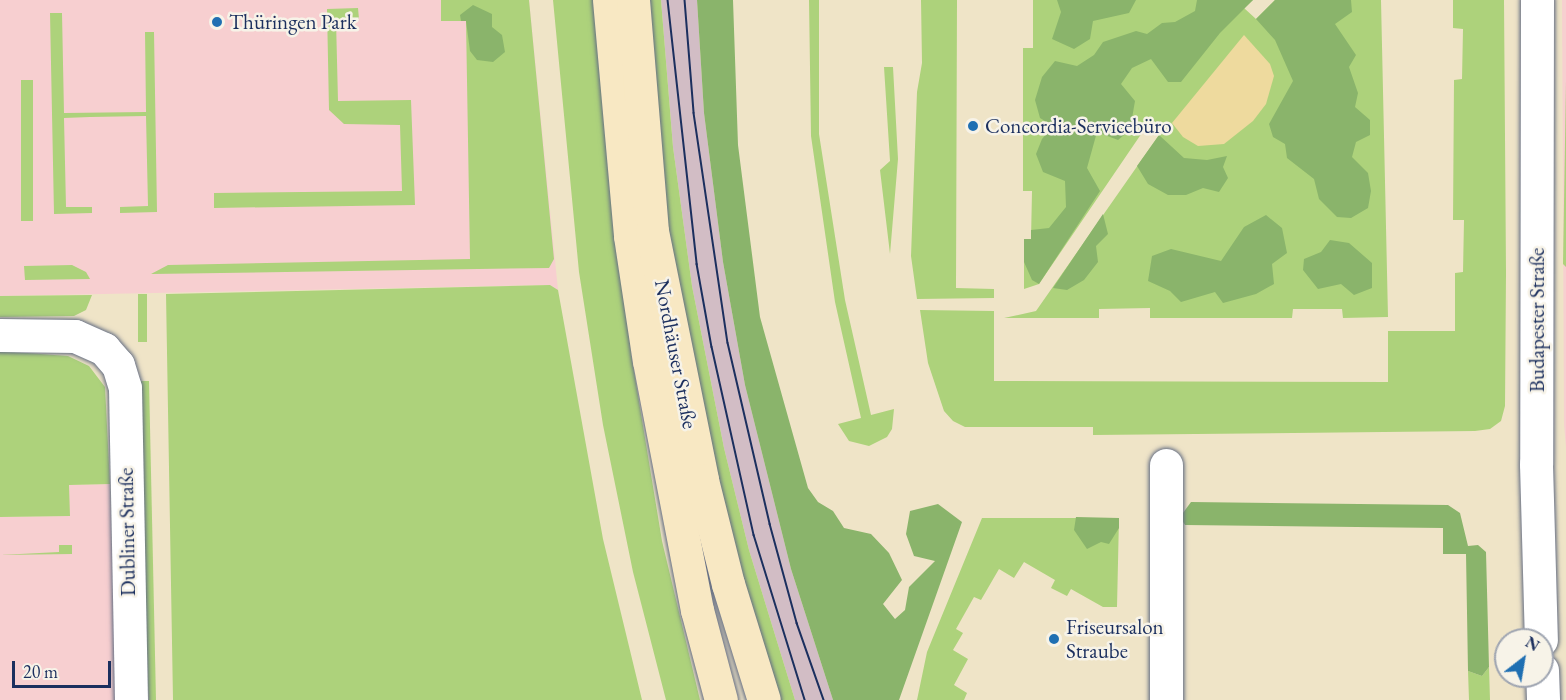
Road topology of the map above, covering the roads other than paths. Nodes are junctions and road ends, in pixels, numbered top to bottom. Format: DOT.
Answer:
graph roads {
  1 [pos="609,0"];
  2 [pos="633,0"];
  3 [pos="1537,0"];
  4 [pos="0,335"];
  5 [pos="1166,465"];
  6 [pos="1541,628"];
  7 [pos="130,700"];
  8 [pos="721,700"];
  9 [pos="764,700"];
  10 [pos="1167,700"];
  1 -- 8 [label="main road, Nordhäuser Straße"];
  2 -- 9 [label="main road, Nordhäuser Straße"];
  3 -- 6 [label="street, Budapester Straße"];
  4 -- 7 [label="street, Dubliner Straße"];
  5 -- 10 [label="street"];
}
